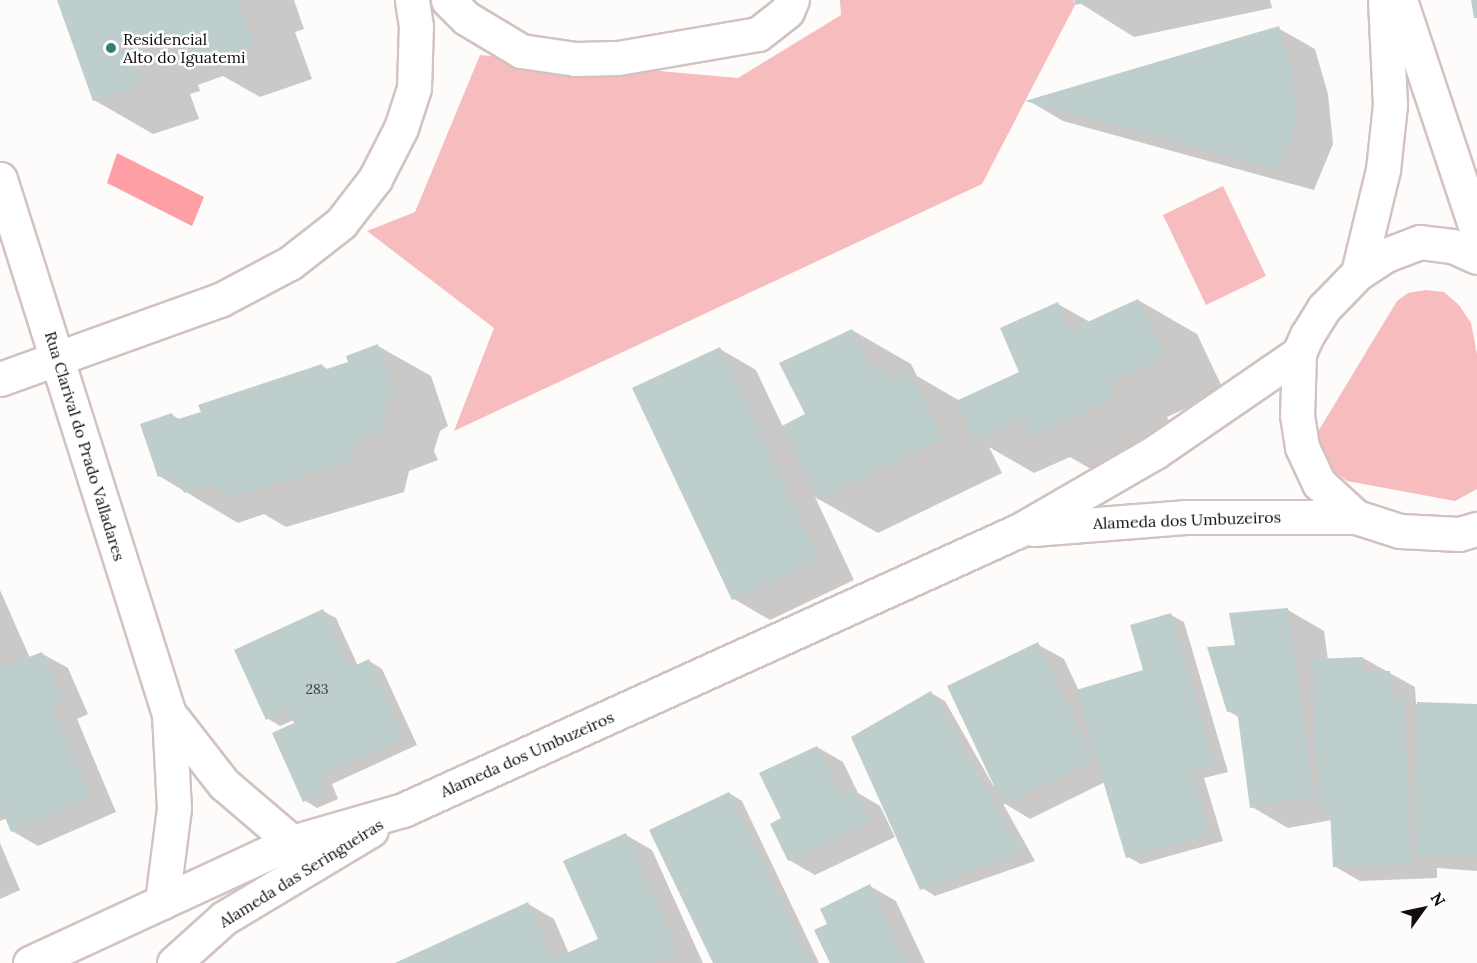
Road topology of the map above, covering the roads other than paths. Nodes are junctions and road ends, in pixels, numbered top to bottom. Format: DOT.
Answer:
graph roads {
  1 [pos="412,0"];
  2 [pos="448,0"];
  3 [pos="792,0"];
  4 [pos="1385,0"];
  5 [pos="1400,0"];
  6 [pos="0,179"];
  7 [pos="1477,232"];
  8 [pos="1477,257"];
  9 [pos="1358,273"];
  10 [pos="1299,353"];
  11 [pos="58,358"];
  12 [pos="0,379"];
  13 [pos="1356,517"];
  14 [pos="1020,530"];
  15 [pos="1471,534"];
  16 [pos="169,714"];
  17 [pos="403,810"];
  18 [pos="292,842"];
  19 [pos="162,902"];
  20 [pos="30,963"];
  21 [pos="174,963"];
  1 -- 11 [label="street"];
  2 -- 3 [label="street"];
  4 -- 9 [label="street"];
  5 -- 7 [label="street"];
  6 -- 11 [label="street, Rua Clarival do Prado Valladares"];
  8 -- 9 [label="street"];
  9 -- 10 [label="street"];
  10 -- 13 [label="street"];
  10 -- 14 [label="street, Alameda dos Umbuzeiros"];
  11 -- 12 [label="street"];
  11 -- 16 [label="street, Rua Clarival do Prado Valladares"];
  13 -- 14 [label="street, Alameda dos Umbuzeiros"];
  13 -- 15 [label="street"];
  14 -- 17 [label="street, Alameda dos Umbuzeiros"];
  16 -- 18 [label="street, Rua Clarival do Prado Valladares"];
  16 -- 19 [label="street, Rua Clarival do Prado Valladares"];
  17 -- 18 [label="street, Alameda dos Umbuzeiros"];
  17 -- 21 [label="street, Alameda das Seringueiras"];
  18 -- 19 [label="street, Alameda dos Umbuzeiros"];
  19 -- 20 [label="street, Alameda dos Umbuzeiros"];
}
